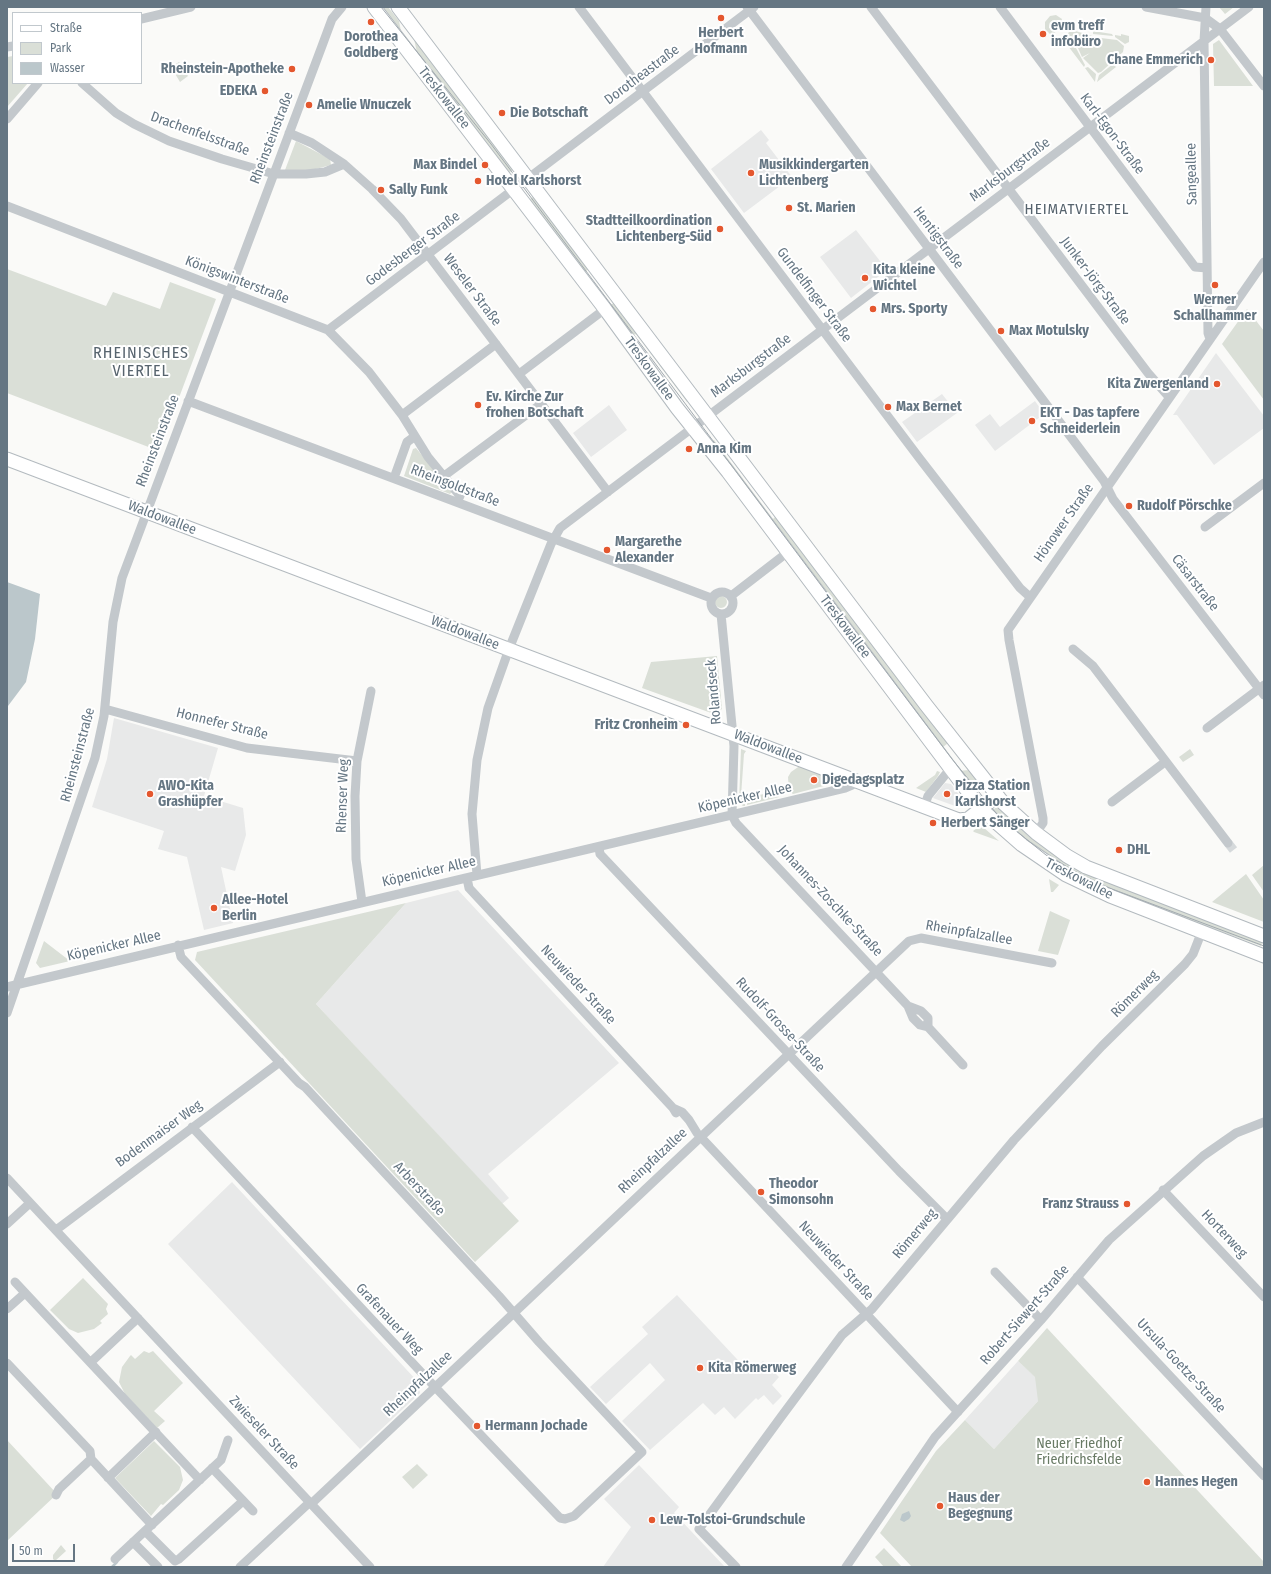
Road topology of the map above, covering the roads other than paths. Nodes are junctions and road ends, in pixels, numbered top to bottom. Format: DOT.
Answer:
graph roads {
  1 [pos="191,7"];
  2 [pos="342,7"];
  3 [pos="374,7"];
  4 [pos="398,7"];
  5 [pos="579,7"];
  6 [pos="871,7"];
  7 [pos="1000,7"];
  8 [pos="1146,7"];
  9 [pos="1206,7"];
  10 [pos="1249,7"];
  11 [pos="751,8"];
  12 [pos="1206,18"];
  13 [pos="142,19"];
  14 [pos="1220,29"];
  15 [pos="1204,41"];
  16 [pos="37,84"];
  17 [pos="83,84"];
  18 [pos="1264,86"];
  19 [pos="643,92"];
  20 [pos="7,119"];
  21 [pos="1090,128"];
  22 [pos="289,133"];
  23 [pos="344,164"];
  24 [pos="274,174"];
  25 [pos="528,179"];
  26 [pos="514,189"];
  27 [pos="1008,189"];
  28 [pos="7,206"];
  29 [pos="929,249"];
  30 [pos="428,255"];
  31 [pos="1264,262"];
  32 [pos="1207,268"];
  33 [pos="229,292"];
  34 [pos="605,309"];
  35 [pos="328,330"];
  36 [pos="822,330"];
  37 [pos="1210,339"];
  38 [pos="496,344"];
  39 [pos="519,374"];
  40 [pos="1169,397"];
  41 [pos="188,401"];
  42 [pos="541,404"];
  43 [pos="402,415"];
  44 [pos="708,416"];
  45 [pos="693,428"];
  46 [pos="414,437"];
  47 [pos="7,459"];
  48 [pos="444,476"];
  49 [pos="394,478"];
  50 [pos="1264,483"];
  51 [pos="1107,486"];
  52 [pos="608,492"];
  53 [pos="457,502"];
  54 [pos="146,512"];
  55 [pos="1205,527"];
  56 [pos="553,537"];
  57 [pos="788,552"];
  58 [pos="731,596"];
  59 [pos="1030,597"];
  60 [pos="711,598"];
  61 [pos="721,614"];
  62 [pos="509,649"];
  63 [pos="1073,649"];
  64 [pos="1262,689"];
  65 [pos="371,691"];
  66 [pos="105,710"];
  67 [pos="1208,728"];
  68 [pos="732,734"];
  69 [pos="357,761"];
  70 [pos="1165,762"];
  71 [pos="950,769"];
  72 [pos="854,780"];
  73 [pos="997,796"];
  74 [pos="1112,802"];
  75 [pos="924,807"];
  76 [pos="981,809"];
  77 [pos="732,815"];
  78 [pos="1036,833"];
  79 [pos="1228,843"];
  80 [pos="599,847"];
  81 [pos="477,875"];
  82 [pos="467,878"];
  83 [pos="362,902"];
  84 [pos="1202,931"];
  85 [pos="1264,936"];
  86 [pos="178,945"];
  87 [pos="1264,956"];
  88 [pos="1052,963"];
  89 [pos="876,971"];
  90 [pos="17,984"];
  91 [pos="7,986"];
  92 [pos="7,1013"];
  93 [pos="788,1053"];
  94 [pos="280,1062"];
  95 [pos="963,1065"];
  96 [pos="1264,1122"];
  97 [pos="192,1127"];
  98 [pos="700,1136"];
  99 [pos="7,1178"];
  100 [pos="1164,1190"];
  101 [pos="30,1203"];
  102 [pos="947,1218"];
  103 [pos="7,1224"];
  104 [pos="56,1230"];
  105 [pos="995,1272"];
  106 [pos="1077,1277"];
  107 [pos="16,1282"];
  108 [pos="25,1293"];
  109 [pos="1264,1297"];
  110 [pos="7,1309"];
  111 [pos="513,1314"];
  112 [pos="866,1315"];
  113 [pos="138,1318"];
  114 [pos="1041,1320"];
  115 [pos="91,1362"];
  116 [pos="7,1363"];
  117 [pos="434,1387"];
  118 [pos="958,1412"];
  119 [pos="156,1432"];
  120 [pos="228,1440"];
  121 [pos="642,1452"];
  122 [pos="91,1459"];
  123 [pos="212,1468"];
  124 [pos="1264,1476"];
  125 [pos="108,1478"];
  126 [pos="200,1480"];
  127 [pos="56,1496"];
  128 [pos="243,1501"];
  129 [pos="310,1503"];
  130 [pos="253,1511"];
  131 [pos="148,1528"];
  132 [pos="134,1542"];
  133 [pos="115,1559"];
  134 [pos="158,1567"];
  135 [pos="241,1567"];
  136 [pos="370,1567"];
  137 [pos="736,1567"];
  138 [pos="846,1567"];
  1 -- 13 [label="street"];
  2 -- 22 [label="street, Rheinsteinstraße"];
  3 -- 26 [label="main road, Treskowallee"];
  4 -- 25 [label="main road, Treskowallee"];
  5 -- 19 [label="street, Gundelfinger Straße"];
  6 -- 27 [label="street, Junker-Jörg-Straße"];
  7 -- 21 [label="street, Karl-Egon-Straße"];
  8 -- 12 [label="street"];
  9 -- 12 [label="street, Sangeallee"];
  10 -- 14 [label="street, Marksburgstraße"];
  11 -- 19 [label="street, Dorotheastraße"];
  11 -- 29 [label="street, Hentigstraße"];
  12 -- 14 [label="street"];
  12 -- 15 [label="street, Sangeallee"];
  14 -- 15 [label="street, Marksburgstraße"];
  14 -- 18 [label="street"];
  15 -- 21 [label="street, Marksburgstraße"];
  15 -- 32 [label="street, Sangeallee"];
  16 -- 20 [label="street"];
  17 -- 24 [label="street, Drachenfelsstraße"];
  19 -- 25 [label="street, Dorotheastraße"];
  19 -- 36 [label="street, Gundelfinger Straße"];
  21 -- 27 [label="street, Marksburgstraße"];
  21 -- 32 [label="street, Karl-Egon-Straße"];
  22 -- 23 [label="street, Weseler Straße"];
  22 -- 24 [label="street, Rheinsteinstraße"];
  23 -- 24 [label="street, Drachenfelsstraße"];
  23 -- 30 [label="street, Weseler Straße"];
  24 -- 33 [label="street, Rheinsteinstraße"];
  25 -- 26 [label="street"];
  25 -- 44 [label="main road, Treskowallee"];
  26 -- 30 [label="street, Godesberger Straße"];
  26 -- 34 [label="main road, Treskowallee"];
  27 -- 29 [label="street, Marksburgstraße"];
  27 -- 40 [label="street, Junker-Jörg-Straße"];
  28 -- 33 [label="street, Königswinterstraße"];
  29 -- 36 [label="street, Marksburgstraße"];
  29 -- 51 [label="street, Hentigstraße"];
  30 -- 35 [label="street, Godesberger Straße"];
  30 -- 38 [label="street, Weseler Straße"];
  31 -- 37 [label="street, Hönower Straße"];
  32 -- 37 [label="street, Sangeallee"];
  33 -- 35 [label="street, Königswinterstraße"];
  33 -- 41 [label="street, Rheinsteinstraße"];
  34 -- 39 [label="street"];
  34 -- 45 [label="main road, Treskowallee"];
  35 -- 43 [label="street, Königswinterstraße"];
  36 -- 44 [label="street, Marksburgstraße"];
  36 -- 59 [label="street, Gundelfinger Straße"];
  37 -- 40 [label="street, Hönower Straße"];
  38 -- 39 [label="street, Weseler Straße"];
  38 -- 43 [label="street"];
  39 -- 42 [label="street, Weseler Straße"];
  40 -- 51 [label="street, Hönower Straße"];
  41 -- 49 [label="street, Rheingoldstraße"];
  41 -- 54 [label="street, Rheinsteinstraße"];
  42 -- 48 [label="street"];
  42 -- 52 [label="street, Weseler Straße"];
  43 -- 46 [label="street, Königswinterstraße"];
  44 -- 45 [label="street, Marksburgstraße"];
  44 -- 73 [label="main road, Treskowallee"];
  45 -- 52 [label="street, Marksburgstraße"];
  45 -- 57 [label="main road, Treskowallee"];
  46 -- 48 [label="street, Königswinterstraße"];
  46 -- 49 [label="street"];
  47 -- 54 [label="main road, Waldowallee"];
  48 -- 53 [label="street, Königswinterstraße"];
  49 -- 53 [label="street, Rheingoldstraße"];
  50 -- 55 [label="street"];
  51 -- 59 [label="street, Hönower Straße"];
  51 -- 64 [label="street, Cäsarstraße"];
  52 -- 56 [label="street, Marksburgstraße"];
  53 -- 56 [label="street, Rheingoldstraße"];
  54 -- 62 [label="main road, Waldowallee"];
  54 -- 66 [label="street, Rheinsteinstraße"];
  56 -- 60 [label="street, Rheingoldstraße"];
  56 -- 62 [label="street, Marksburgstraße"];
  57 -- 58 [label="street"];
  57 -- 71 [label="main road, Treskowallee"];
  58 -- 60 [label="street"];
  58 -- 61 [label="street"];
  59 -- 78 [label="street, Hönower Straße"];
  60 -- 61 [label="street, Rolandseck"];
  61 -- 68 [label="street, Rolandseck"];
  62 -- 68 [label="main road, Waldowallee"];
  62 -- 81 [label="street, Marksburgstraße"];
  63 -- 70 [label="street"];
  64 -- 67 [label="street"];
  65 -- 69 [label="street, Rhenser Weg"];
  66 -- 69 [label="street, Honnefer Straße"];
  66 -- 90 [label="street, Rheinsteinstraße"];
  68 -- 72 [label="main road, Waldowallee"];
  68 -- 77 [label="street, Rolandseck"];
  69 -- 83 [label="street, Rhenser Weg"];
  70 -- 74 [label="street"];
  70 -- 79 [label="street"];
  71 -- 75 [label="street"];
  71 -- 76 [label="main road, Treskowallee"];
  72 -- 75 [label="main road, Waldowallee"];
  72 -- 77 [label="street, Köpenicker Allee"];
  73 -- 76 [label="main road, Waldowallee"];
  73 -- 78 [label="main road, Treskowallee"];
  75 -- 76 [label="main road, Waldowallee"];
  76 -- 84 [label="main road, Treskowallee"];
  77 -- 80 [label="street, Köpenicker Allee"];
  77 -- 89 [label="street, Johannes-Zoschke-Straße"];
  78 -- 85 [label="main road, Treskowallee"];
  80 -- 81 [label="street, Köpenicker Allee"];
  80 -- 93 [label="street, Rudolf-Grosse-Straße"];
  81 -- 82 [label="street, Köpenicker Allee"];
  82 -- 83 [label="street, Köpenicker Allee"];
  82 -- 98 [label="street, Neuwieder Straße"];
  83 -- 86 [label="street, Köpenicker Allee"];
  84 -- 87 [label="main road, Treskowallee"];
  84 -- 102 [label="street, Römerweg"];
  86 -- 90 [label="street, Köpenicker Allee"];
  86 -- 94 [label="street, Arberstraße"];
  88 -- 89 [label="street, Rheinpfalzallee"];
  89 -- 93 [label="street, Rheinpfalzallee"];
  89 -- 95 [label="street, Johannes-Zoschke-Straße"];
  90 -- 91 [label="street, Köpenicker Allee"];
  90 -- 92 [label="street, Rheinsteinstraße"];
  93 -- 98 [label="street, Rheinpfalzallee"];
  93 -- 102 [label="street, Rudolf-Grosse-Straße"];
  94 -- 97 [label="street, Bodenmaiser Weg"];
  94 -- 111 [label="street, Arberstraße"];
  96 -- 100 [label="street, Robert-Siewert-Straße"];
  97 -- 104 [label="street, Bodenmaiser Weg"];
  97 -- 117 [label="street, Grafenauer Weg"];
  98 -- 111 [label="street, Rheinpfalzallee"];
  98 -- 112 [label="street, Neuwieder Straße"];
  99 -- 101 [label="street, Zwieseler Straße"];
  100 -- 106 [label="street, Robert-Siewert-Straße"];
  100 -- 109 [label="street, Horterweg"];
  101 -- 103 [label="street"];
  101 -- 104 [label="street, Zwieseler Straße"];
  102 -- 112 [label="street, Römerweg"];
  104 -- 113 [label="street, Zwieseler Straße"];
  105 -- 114 [label="street"];
  106 -- 114 [label="street, Robert-Siewert-Straße"];
  106 -- 124 [label="street, Ursula-Goetze-Straße"];
  107 -- 108 [label="street"];
  108 -- 110 [label="street"];
  108 -- 115 [label="street"];
  111 -- 117 [label="street, Rheinpfalzallee"];
  111 -- 121 [label="street, Arberstraße"];
  112 -- 118 [label="street, Neuwieder Straße"];
  112 -- 137 [label="street, Römerweg"];
  113 -- 115 [label="street"];
  113 -- 129 [label="street, Zwieseler Straße"];
  114 -- 118 [label="street, Robert-Siewert-Straße"];
  115 -- 119 [label="street"];
  116 -- 122 [label="street"];
  117 -- 121 [label="street, Grafenauer Weg"];
  117 -- 129 [label="street, Rheinpfalzallee"];
  118 -- 138 [label="street, Robert-Siewert-Straße"];
  119 -- 125 [label="street"];
  119 -- 126 [label="street"];
  120 -- 123 [label="street"];
  122 -- 125 [label="street"];
  122 -- 127 [label="street"];
  123 -- 126 [label="street"];
  123 -- 128 [label="street"];
  125 -- 131 [label="street"];
  126 -- 131 [label="street"];
  128 -- 130 [label="street"];
  128 -- 131 [label="street"];
  129 -- 135 [label="street, Rheinpfalzallee"];
  129 -- 136 [label="street, Zwieseler Straße"];
  131 -- 132 [label="street"];
  132 -- 133 [label="street"];
  132 -- 134 [label="street"];
}
